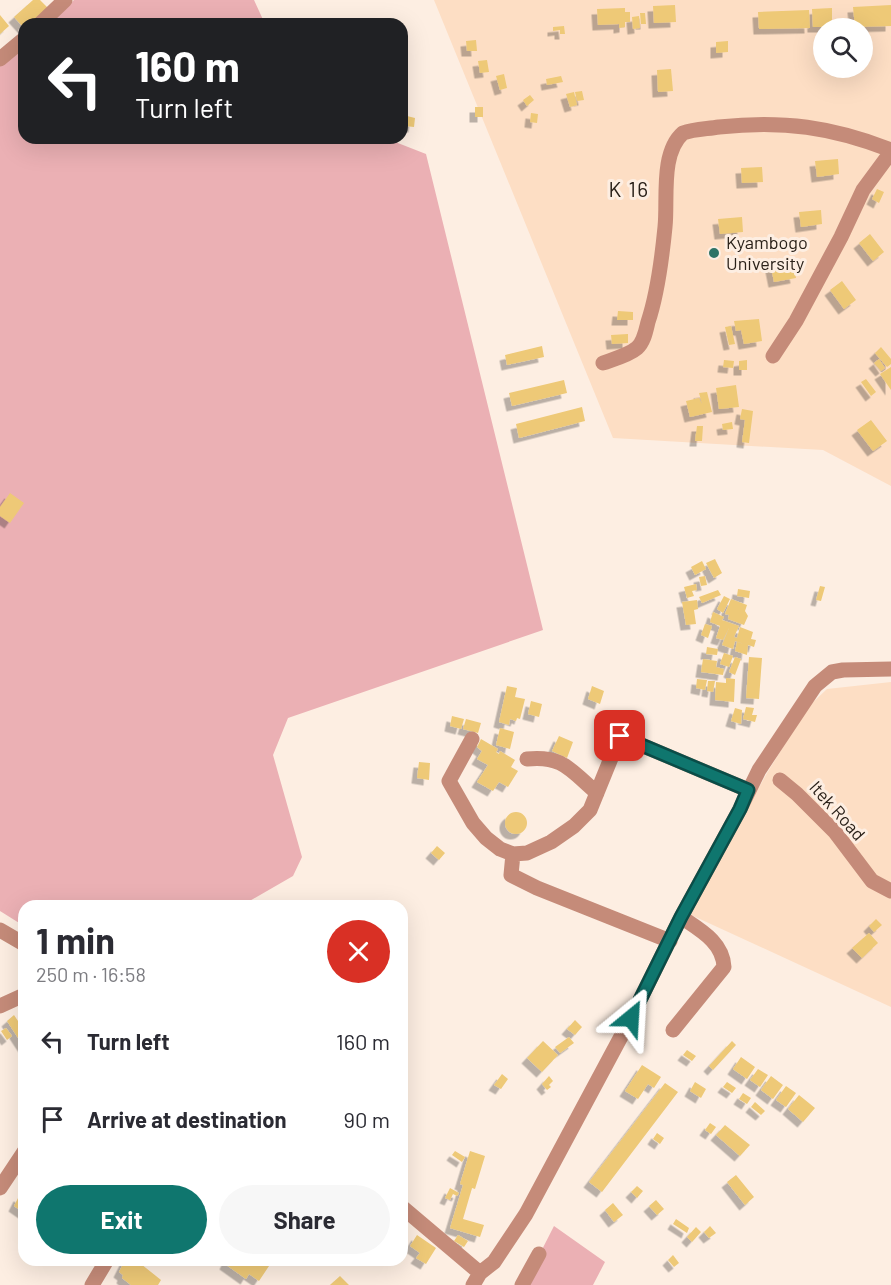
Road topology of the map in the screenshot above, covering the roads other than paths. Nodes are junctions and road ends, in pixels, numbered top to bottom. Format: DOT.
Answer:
graph roads {
  1 [pos="64,0"];
  2 [pos="46,18"];
  3 [pos="18,44"];
  4 [pos="0,59"];
  5 [pos="891,151"];
  6 [pos="773,356"];
  7 [pos="603,363"];
  8 [pos="891,669"];
  9 [pos="472,739"];
  10 [pos="527,759"];
  11 [pos="780,780"];
  12 [pos="748,790"];
  13 [pos="597,793"];
  14 [pos="513,854"];
  15 [pos="891,891"];
  16 [pos="681,917"];
  17 [pos="0,930"];
  18 [pos="18,940"];
  19 [pos="670,941"];
  20 [pos="18,997"];
  21 [pos="0,1006"];
  22 [pos="673,1030"];
  23 [pos="18,1161"];
  24 [pos="0,1188"];
  25 [pos="408,1213"];
  26 [pos="540,1254"];
  27 [pos="103,1266"];
  28 [pos="477,1279"];
  29 [pos="92,1285"];
  30 [pos="522,1285"];
  1 -- 2 [label="street"];
  3 -- 4 [label="street"];
  5 -- 6 [label="street"];
  5 -- 7 [label="street"];
  8 -- 12 [label="street"];
  9 -- 14 [label="street"];
  10 -- 13 [label="street"];
  11 -- 15 [label="street, Itek Road"];
  12 -- 13 [label="street"];
  12 -- 16 [label="street"];
  13 -- 14 [label="street"];
  14 -- 19 [label="street"];
  16 -- 19 [label="street"];
  16 -- 22 [label="street"];
  17 -- 18 [label="street"];
  19 -- 28 [label="street"];
  20 -- 21 [label="street"];
  23 -- 24 [label="street"];
  25 -- 28 [label="street"];
  26 -- 30 [label="street"];
  27 -- 29 [label="street"];
}
